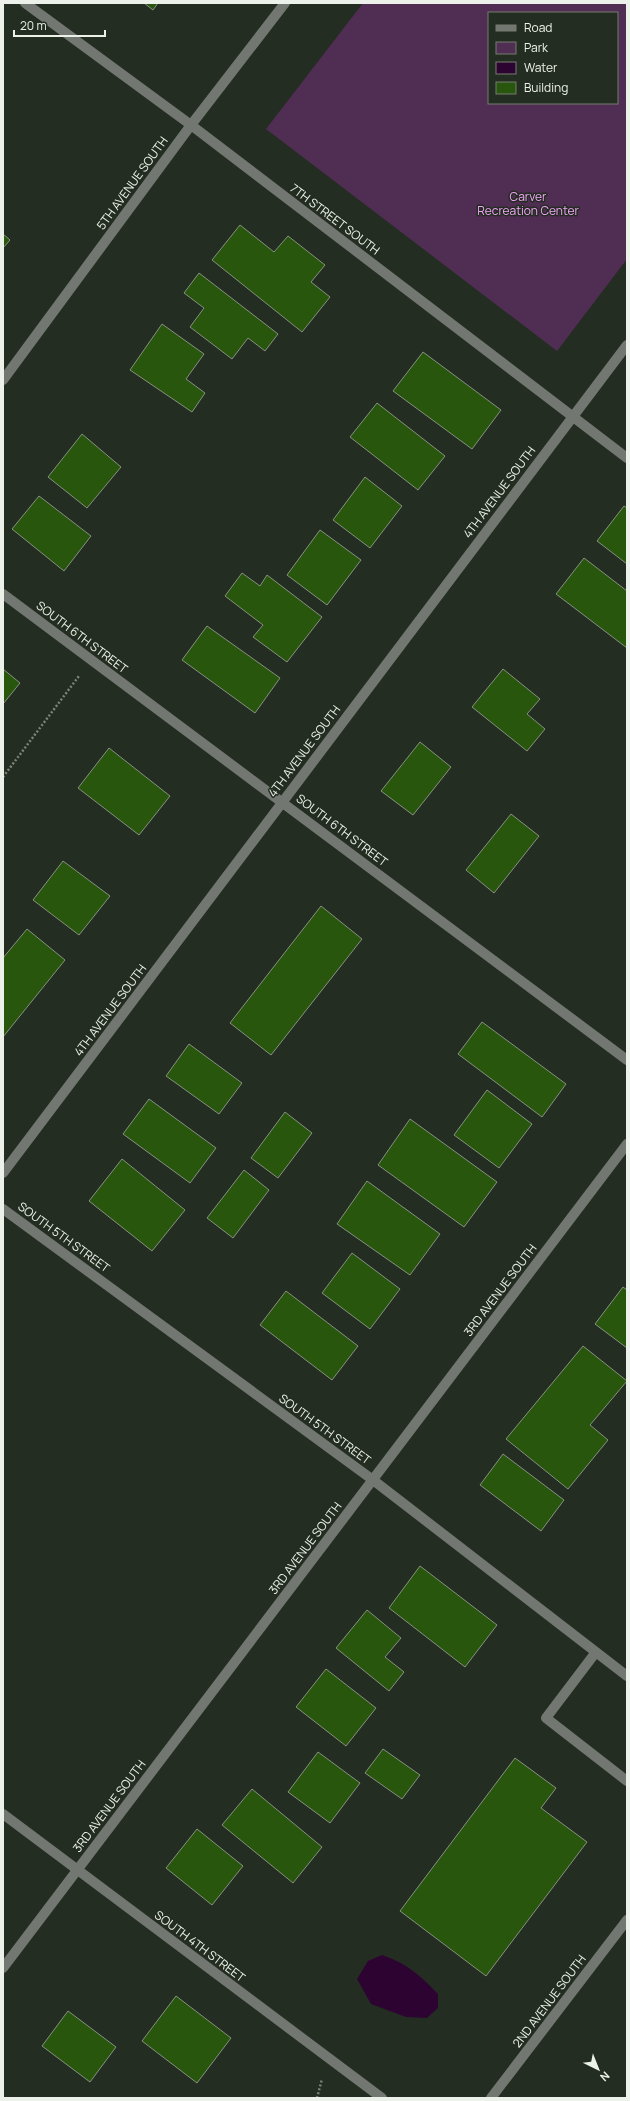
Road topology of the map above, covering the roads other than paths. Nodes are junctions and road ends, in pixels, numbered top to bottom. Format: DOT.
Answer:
graph roads {
  1 [pos="25,3"];
  2 [pos="285,3"];
  3 [pos="191,125"];
  4 [pos="627,345"];
  5 [pos="3,380"];
  6 [pos="572,417"];
  7 [pos="627,458"];
  8 [pos="3,594"];
  9 [pos="282,802"];
  10 [pos="627,1060"];
  11 [pos="627,1144"];
  12 [pos="3,1173"];
  13 [pos="3,1209"];
  14 [pos="373,1480"];
  15 [pos="596,1652"];
  16 [pos="627,1676"];
  17 [pos="627,1781"];
  18 [pos="3,1814"];
  19 [pos="76,1870"];
  20 [pos="627,1920"];
  21 [pos="3,1968"];
  22 [pos="382,2098"];
  23 [pos="491,2098"];
  1 -- 3 [label="street, 7TH STREET SOUTH"];
  2 -- 3 [label="street, 5TH AVENUE SOUTH"];
  3 -- 5 [label="street, 5TH AVENUE SOUTH"];
  3 -- 6 [label="street, 7TH STREET SOUTH"];
  4 -- 6 [label="street, 4TH AVENUE SOUTH"];
  6 -- 7 [label="street, 7TH STREET SOUTH"];
  6 -- 9 [label="street, 4TH AVENUE SOUTH"];
  8 -- 9 [label="street, SOUTH 6TH STREET"];
  9 -- 10 [label="street, SOUTH 6TH STREET"];
  9 -- 12 [label="street, 4TH AVENUE SOUTH"];
  11 -- 14 [label="street, 3RD AVENUE SOUTH"];
  13 -- 14 [label="street, SOUTH 5TH STREET"];
  14 -- 15 [label="street, SOUTH 5TH STREET"];
  14 -- 19 [label="street, 3RD AVENUE SOUTH"];
  15 -- 16 [label="street, SOUTH 5TH STREET"];
  15 -- 17 [label="street"];
  18 -- 19 [label="street, SOUTH 4TH STREET"];
  19 -- 21 [label="street, 3RD AVENUE SOUTH"];
  19 -- 22 [label="street, SOUTH 4TH STREET"];
  20 -- 23 [label="street, 2ND AVENUE SOUTH"];
}
